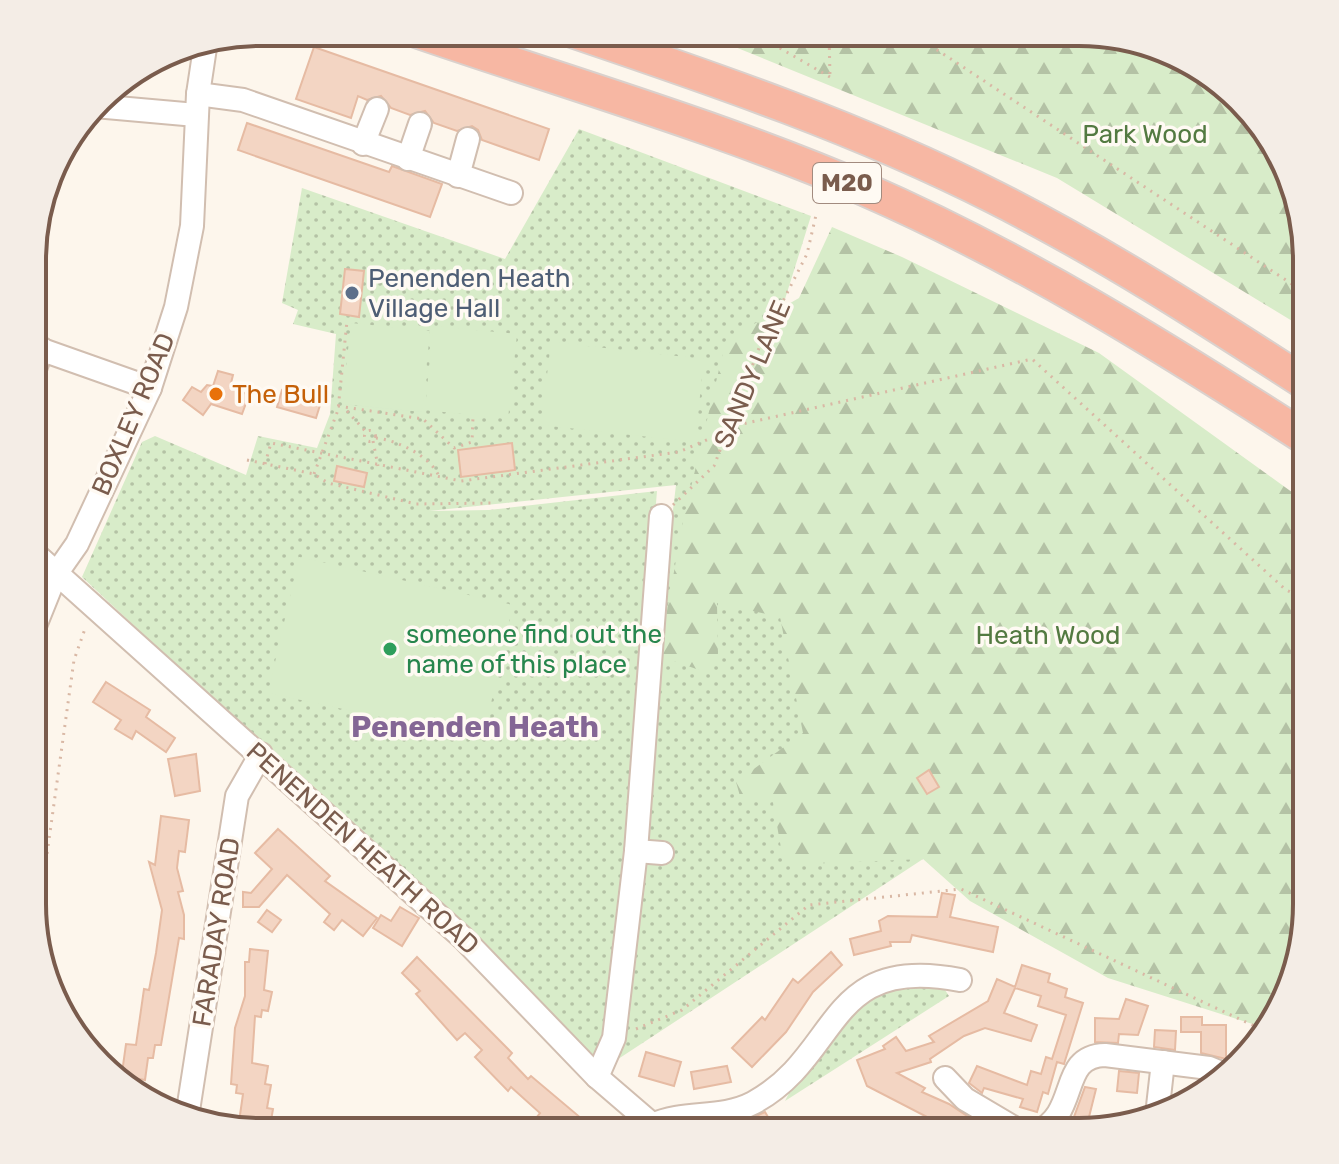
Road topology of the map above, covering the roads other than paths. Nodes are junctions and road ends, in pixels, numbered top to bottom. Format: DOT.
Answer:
graph roads {
  1 [pos="460,46"];
  2 [pos="614,46"];
  3 [pos="204,53"];
  4 [pos="197,105"];
  5 [pos="112,106"];
  6 [pos="377,109"];
  7 [pos="420,124"];
  8 [pos="468,139"];
  9 [pos="363,144"];
  10 [pos="408,159"];
  11 [pos="458,176"];
  12 [pos="511,193"];
  13 [pos="1193,310"];
  14 [pos="46,351"];
  15 [pos="1293,357"];
  16 [pos="1293,375"];
  17 [pos="150,388"];
  18 [pos="1293,430"];
  19 [pos="661,516"];
  20 [pos="46,564"];
  21 [pos="56,574"];
  22 [pos="46,599"];
  23 [pos="261,754"];
  24 [pos="636,851"];
  25 [pos="662,853"];
  26 [pos="960,980"];
  27 [pos="1163,1062"];
  28 [pos="1214,1070"];
  29 [pos="597,1077"];
  30 [pos="945,1078"];
  31 [pos="1158,1102"];
  32 [pos="189,1106"];
  33 [pos="644,1118"];
  34 [pos="672,1118"];
  35 [pos="997,1118"];
  36 [pos="1054,1118"];
  1 -- 18 [label="highway, M20"];
  2 -- 13 [label="highway, M20"];
  3 -- 4 [label="street, BOXLEY ROAD"];
  4 -- 5 [label="street"];
  4 -- 9 [label="street"];
  4 -- 17 [label="street, BOXLEY ROAD"];
  6 -- 9 [label="street"];
  7 -- 10 [label="street"];
  8 -- 11 [label="street"];
  9 -- 10 [label="street"];
  10 -- 11 [label="street"];
  11 -- 12 [label="street"];
  13 -- 15 [label="highway, M20"];
  13 -- 16 [label="highway, M20"];
  14 -- 17 [label="street"];
  17 -- 21 [label="street, BOXLEY ROAD"];
  19 -- 24 [label="street"];
  20 -- 21 [label="street, PENENDEN HEATH ROAD"];
  21 -- 22 [label="street, BOXLEY ROAD"];
  21 -- 23 [label="street, PENENDEN HEATH ROAD"];
  23 -- 29 [label="street, PENENDEN HEATH ROAD"];
  23 -- 32 [label="street, FARADAY ROAD"];
  24 -- 25 [label="street"];
  24 -- 29 [label="street"];
  26 -- 34 [label="street"];
  27 -- 28 [label="street"];
  27 -- 31 [label="street"];
  27 -- 36 [label="street"];
  29 -- 33 [label="street, PENENDEN HEATH ROAD"];
  30 -- 35 [label="street"];
}
